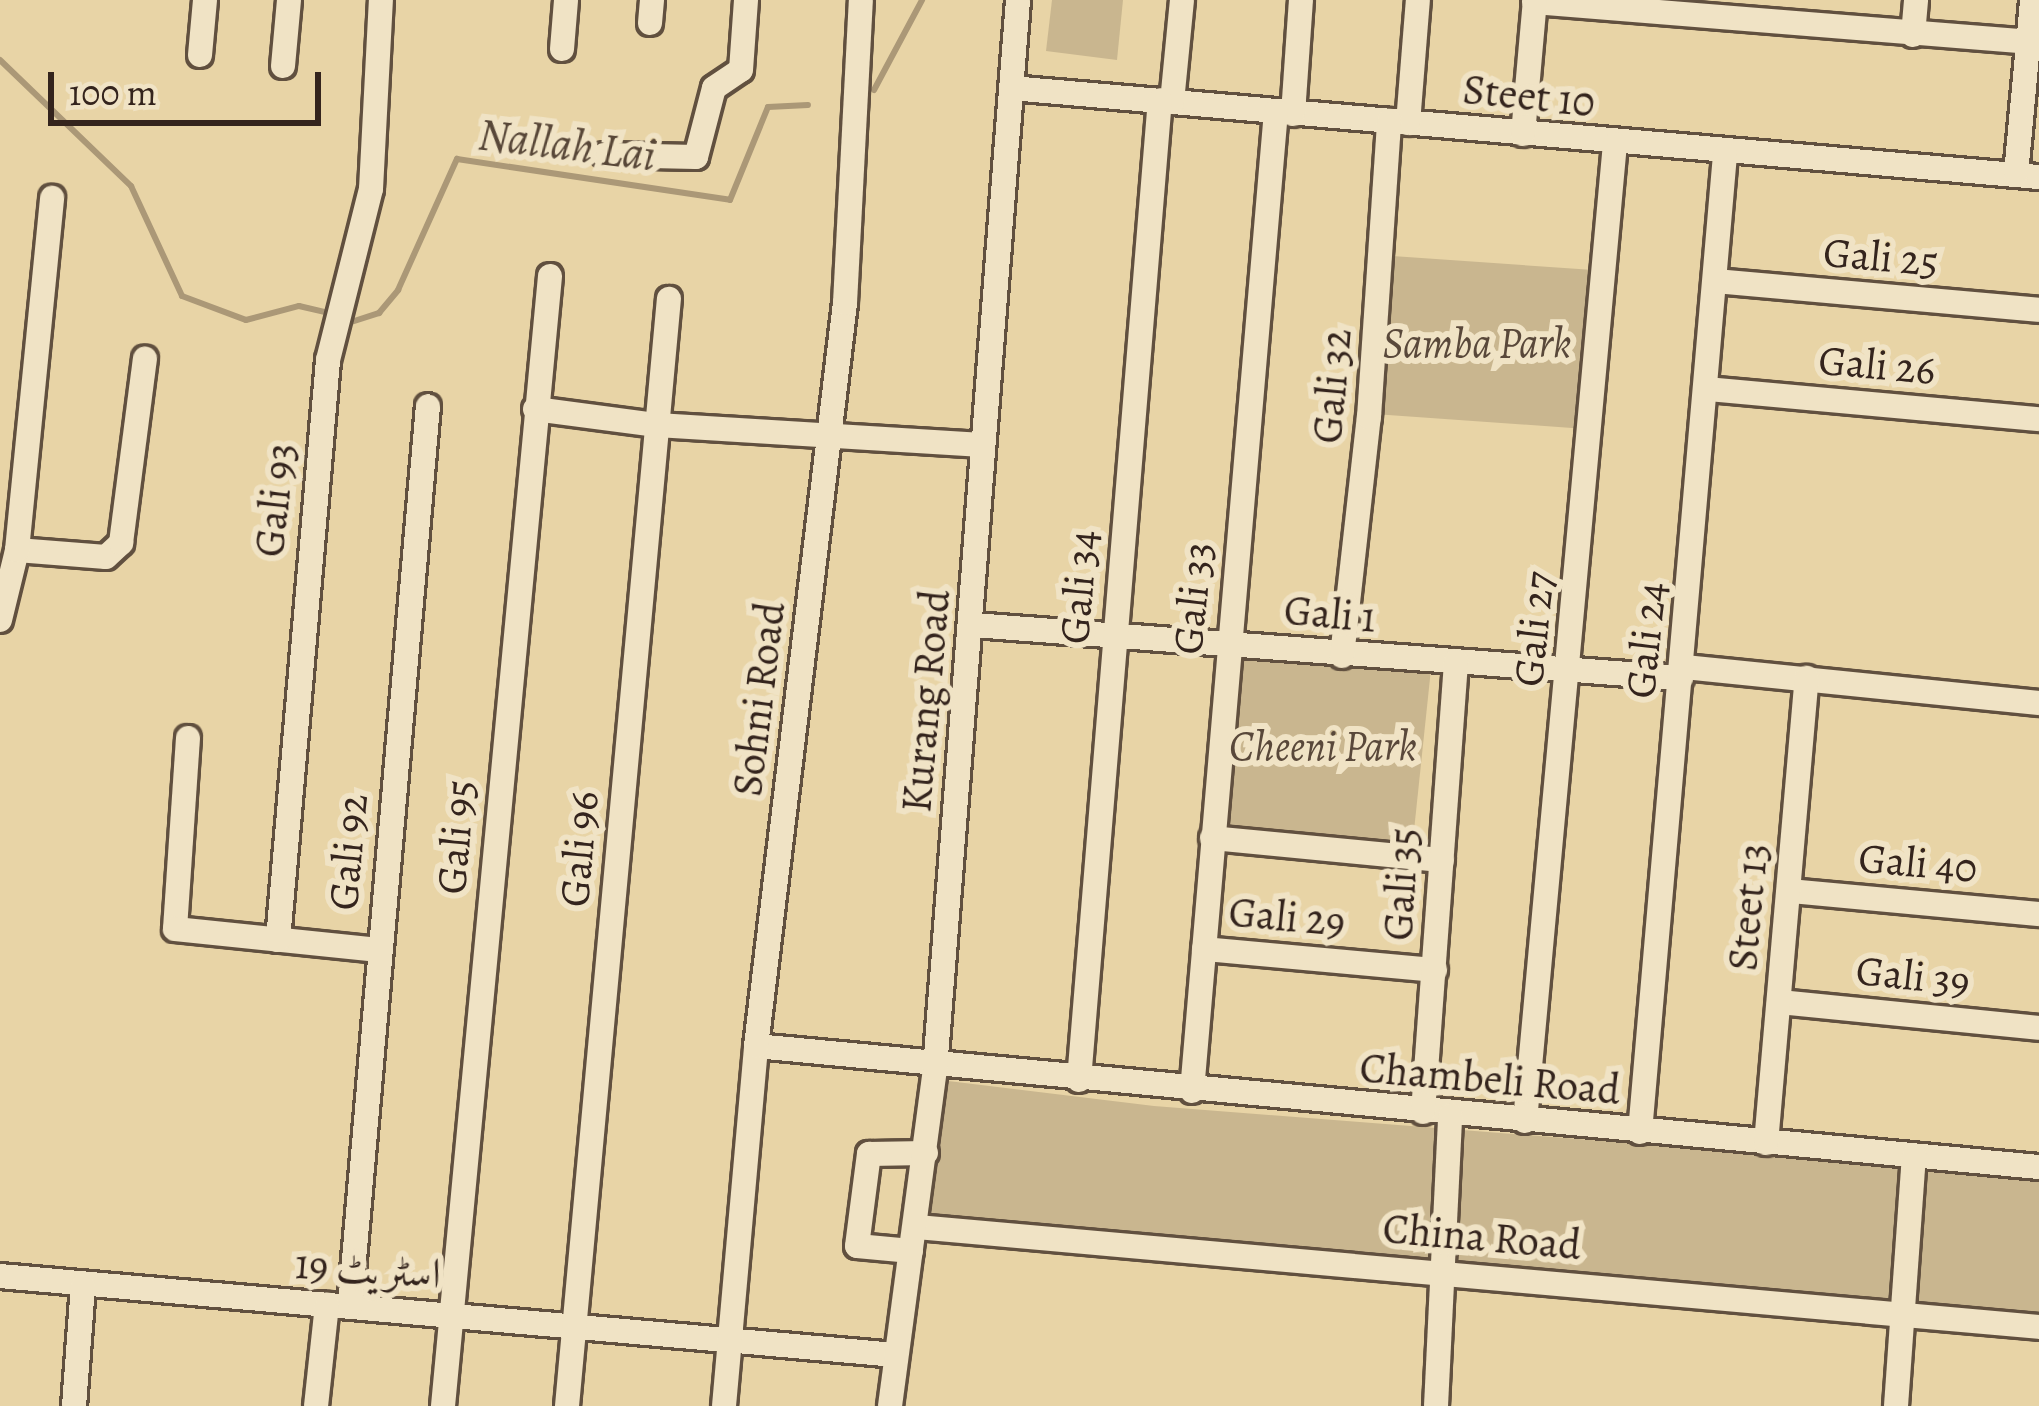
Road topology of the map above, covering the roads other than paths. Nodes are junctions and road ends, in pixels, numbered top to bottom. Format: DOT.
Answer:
graph roads {
  1 [pos="205,0"];
  2 [pos="289,0"];
  3 [pos="381,0"];
  4 [pos="566,0"];
  5 [pos="746,0"];
  6 [pos="861,0"];
  7 [pos="1018,0"];
  8 [pos="1182,0"];
  9 [pos="1301,0"];
  10 [pos="1418,0"];
  11 [pos="1916,0"];
  12 [pos="2032,0"];
  13 [pos="1534,1"];
  14 [pos="1654,6"];
  15 [pos="1751,10"];
  16 [pos="1912,35"];
  17 [pos="2028,42"];
  18 [pos="562,49"];
  19 [pos="200,55"];
  20 [pos="283,66"];
  21 [pos="1011,88"];
  22 [pos="1166,101"];
  23 [pos="1285,113"];
  24 [pos="1399,122"];
  25 [pos="1523,134"];
  26 [pos="1615,144"];
  27 [pos="604,155"];
  28 [pos="1724,155"];
  29 [pos="2027,175"];
  30 [pos="52,198"];
  31 [pos="550,276"];
  32 [pos="1715,281"];
  33 [pos="669,299"];
  34 [pos="2039,310"];
  35 [pos="146,359"];
  36 [pos="1707,389"];
  37 [pos="428,406"];
  38 [pos="535,409"];
  39 [pos="2039,419"];
  40 [pos="657,425"];
  41 [pos="830,434"];
  42 [pos="982,445"];
  43 [pos="17,550"];
  44 [pos="0,620"];
  45 [pos="973,625"];
  46 [pos="1114,634"];
  47 [pos="1229,644"];
  48 [pos="1342,656"];
  49 [pos="1456,661"];
  50 [pos="1570,669"];
  51 [pos="1682,672"];
  52 [pos="1808,679"];
  53 [pos="2039,703"];
  54 [pos="188,739"];
  55 [pos="1213,838"];
  56 [pos="1442,860"];
  57 [pos="1790,890"];
  58 [pos="2039,914"];
  59 [pos="278,940"];
  60 [pos="1204,949"];
  61 [pos="379,950"];
  62 [pos="1435,970"];
  63 [pos="1779,1002"];
  64 [pos="2039,1028"];
  65 [pos="756,1046"];
  66 [pos="935,1069"];
  67 [pos="1079,1080"];
  68 [pos="1192,1091"];
  69 [pos="1423,1112"];
  70 [pos="1450,1115"];
  71 [pos="1525,1121"];
  72 [pos="1640,1132"];
  73 [pos="1766,1143"];
  74 [pos="926,1153"];
  75 [pos="1915,1156"];
  76 [pos="2039,1167"];
  77 [pos="914,1239"];
  78 [pos="1448,1272"];
  79 [pos="0,1276"];
  80 [pos="83,1286"];
  81 [pos="338,1306"];
  82 [pos="451,1314"];
  83 [pos="1904,1317"];
  84 [pos="574,1325"];
  85 [pos="2039,1327"];
  86 [pos="730,1337"];
  87 [pos="895,1355"];
  88 [pos="74,1406"];
  89 [pos="316,1406"];
  90 [pos="443,1406"];
  91 [pos="567,1406"];
  92 [pos="724,1406"];
  93 [pos="890,1406"];
  94 [pos="1436,1406"];
  95 [pos="1896,1406"];
  1 -- 19 [label="street"];
  2 -- 20 [label="street"];
  3 -- 59 [label="street, Gali 93"];
  4 -- 18 [label="street"];
  5 -- 27 [label="street"];
  6 -- 41 [label="street, Sohni Road"];
  7 -- 21 [label="street, Kurang Road"];
  8 -- 22 [label="street, Gali 34"];
  9 -- 23 [label="street, Gali 33"];
  10 -- 24 [label="street, Gali 32"];
  11 -- 16 [label="street"];
  12 -- 17 [label="street"];
  13 -- 14 [label="street"];
  13 -- 25 [label="street"];
  14 -- 15 [label="street"];
  15 -- 16 [label="street"];
  16 -- 17 [label="street"];
  17 -- 29 [label="street"];
  21 -- 22 [label="street, Steet 10"];
  21 -- 42 [label="street, Kurang Road"];
  22 -- 23 [label="street, Steet 10"];
  22 -- 46 [label="street, Gali 34"];
  23 -- 24 [label="street, Steet 10"];
  23 -- 47 [label="street, Gali 33"];
  24 -- 25 [label="street, Steet 10"];
  24 -- 48 [label="street, Gali 32"];
  25 -- 26 [label="street, Steet 10"];
  26 -- 28 [label="street, Steet 10"];
  26 -- 50 [label="street, Gali 27"];
  28 -- 29 [label="street, Steet 10"];
  28 -- 32 [label="street, Gali 24"];
  30 -- 43 [label="street"];
  31 -- 38 [label="street, Gali 95"];
  32 -- 34 [label="street, Gali 25"];
  32 -- 36 [label="street, Gali 24"];
  33 -- 40 [label="street, Gali 96"];
  35 -- 43 [label="street"];
  36 -- 39 [label="street, Gali 26"];
  36 -- 51 [label="street, Gali 24"];
  37 -- 61 [label="street, Gali 92"];
  38 -- 40 [label="street"];
  38 -- 82 [label="street, Gali 95"];
  40 -- 41 [label="street"];
  40 -- 84 [label="street, Gali 96"];
  41 -- 42 [label="street"];
  41 -- 65 [label="street, Sohni Road"];
  42 -- 45 [label="street, Kurang Road"];
  43 -- 44 [label="street"];
  45 -- 46 [label="street, Gali 1"];
  45 -- 66 [label="street, Kurang Road"];
  46 -- 47 [label="street, Gali 1"];
  46 -- 67 [label="street, Gali 34"];
  47 -- 48 [label="street, Gali 1"];
  47 -- 55 [label="street, Gali 33"];
  48 -- 49 [label="street, Gali 1"];
  49 -- 50 [label="street, Gali 1"];
  49 -- 56 [label="street, Gali 35"];
  50 -- 51 [label="street, Gali 1"];
  50 -- 71 [label="street, Gali 27"];
  51 -- 52 [label="street, Gali 1"];
  51 -- 72 [label="street, Gali 24"];
  52 -- 53 [label="street, Gali 1"];
  52 -- 57 [label="street, Steet 13"];
  54 -- 59 [label="street"];
  55 -- 56 [label="street"];
  55 -- 60 [label="street, Gali 33"];
  56 -- 62 [label="street, Gali 35"];
  57 -- 58 [label="street, Gali 40"];
  57 -- 63 [label="street, Steet 13"];
  59 -- 61 [label="street"];
  60 -- 62 [label="street, Gali 29"];
  60 -- 68 [label="street, Gali 33"];
  61 -- 81 [label="street, Gali 92"];
  62 -- 69 [label="street, Gali 35"];
  63 -- 64 [label="street, Gali 39"];
  63 -- 73 [label="street, Steet 13"];
  65 -- 66 [label="street, Chambeli Road"];
  65 -- 86 [label="street, Sohni Road"];
  66 -- 67 [label="street, Chambeli Road"];
  66 -- 74 [label="street, Kurang Road"];
  67 -- 68 [label="street, Chambeli Road"];
  68 -- 69 [label="street, Chambeli Road"];
  69 -- 70 [label="street, Chambeli Road"];
  70 -- 71 [label="street, Chambeli Road"];
  70 -- 78 [label="street"];
  71 -- 72 [label="street, Chambeli Road"];
  72 -- 73 [label="street, Chambeli Road"];
  73 -- 75 [label="street, Chambeli Road"];
  74 -- 77 [label="street, Kurang Road"];
  74 -- 77 [label="street, China Road"];
  75 -- 76 [label="street, Chambeli Road"];
  75 -- 83 [label="street"];
  77 -- 78 [label="street, China Road"];
  77 -- 87 [label="street, Kurang Road"];
  78 -- 83 [label="street, China Road"];
  78 -- 94 [label="street"];
  79 -- 80 [label="street, اسٹریٹ 19"];
  80 -- 81 [label="street, اسٹریٹ 19"];
  80 -- 88 [label="street"];
  81 -- 82 [label="street, اسٹریٹ 19"];
  81 -- 89 [label="street, Gali 92"];
  82 -- 84 [label="street, اسٹریٹ 19"];
  82 -- 90 [label="street, Gali 95"];
  83 -- 85 [label="street, China Road"];
  83 -- 95 [label="street"];
  84 -- 86 [label="street, اسٹریٹ 19"];
  84 -- 91 [label="street, Gali 96"];
  86 -- 87 [label="street, اسٹریٹ 19"];
  86 -- 92 [label="street, Sohni Road"];
  87 -- 93 [label="street, Kurang Road"];
}
